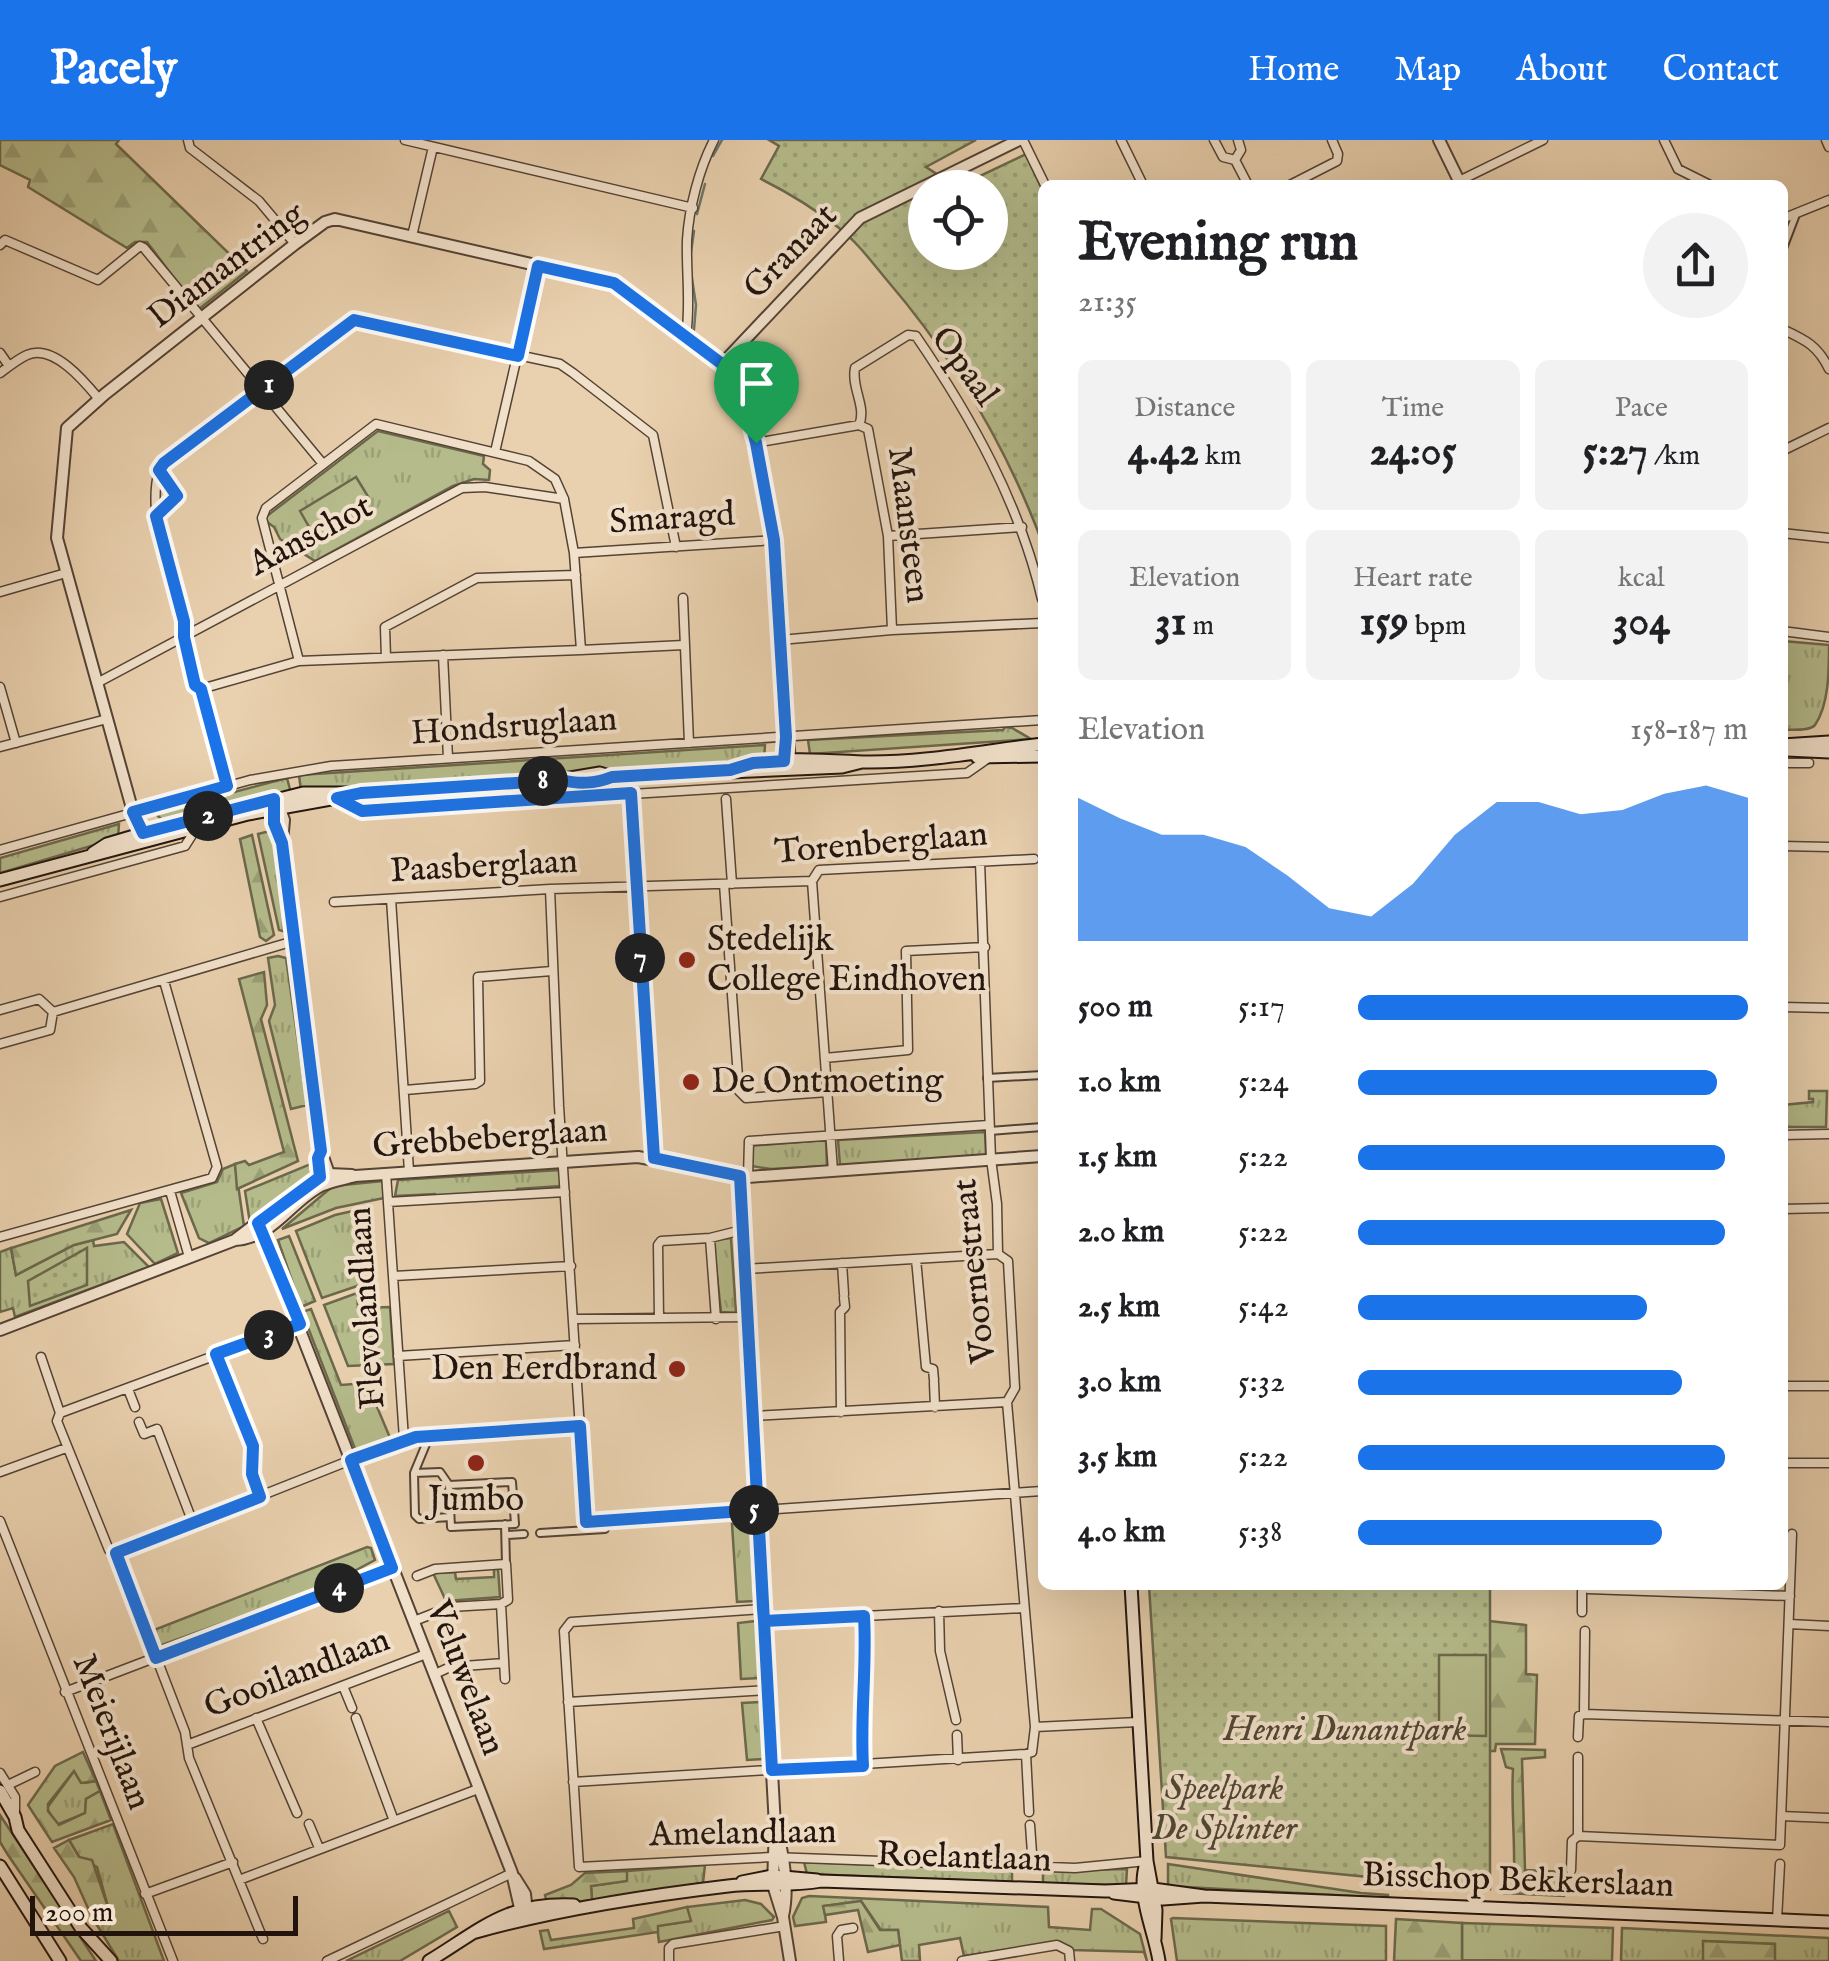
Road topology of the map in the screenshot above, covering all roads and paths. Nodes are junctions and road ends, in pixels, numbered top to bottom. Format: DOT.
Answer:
graph roads {
  1 [pos="188,140"];
  2 [pos="405,140"];
  3 [pos="714,140"];
  4 [pos="1021,140"];
  5 [pos="1121,140"];
  6 [pos="1214,140"];
  7 [pos="1238,140"];
  8 [pos="1332,140"];
  9 [pos="1439,140"];
  10 [pos="1543,140"];
  11 [pos="1664,140"];
  12 [pos="1826,140"];
  13 [pos="433,147"];
  14 [pos="1829,147"];
  15 [pos="1235,160"];
  16 [pos="1042,180"];
  17 [pos="1141,180"];
  18 [pos="1245,180"];
  19 [pos="1300,180"];
  20 [pos="1459,180"];
  21 [pos="1466,180"];
  22 [pos="1700,180"];
  23 [pos="1829,200"];
  24 [pos="693,208"];
  25 [pos="1795,216"];
  26 [pos="1788,218"];
  27 [pos="412,236"];
  28 [pos="1788,240"];
  29 [pos="295,244"];
  30 [pos="0,245"];
  31 [pos="538,266"];
  32 [pos="201,319"];
  33 [pos="1788,332"];
  34 [pos="686,336"];
  35 [pos="0,353"];
  36 [pos="518,356"];
  37 [pos="722,364"];
  38 [pos="10,366"];
  39 [pos="1829,369"];
  40 [pos="0,373"];
  41 [pos="261,391"];
  42 [pos="99,399"];
  43 [pos="859,425"];
  44 [pos="1829,428"];
  45 [pos="756,443"];
  46 [pos="1788,448"];
  47 [pos="496,452"];
  48 [pos="323,464"];
  49 [pos="159,470"];
  50 [pos="564,499"];
  51 [pos="156,516"];
  52 [pos="1022,527"];
  53 [pos="1788,534"];
  54 [pos="888,536"];
  55 [pos="1829,538"];
  56 [pos="774,540"];
  57 [pos="676,548"];
  58 [pos="574,554"];
  59 [pos="66,573"];
  60 [pos="576,574"];
  61 [pos="277,585"];
  62 [pos="1038,585"];
  63 [pos="0,592"];
  64 [pos="683,598"];
  65 [pos="1038,623"];
  66 [pos="892,630"];
  67 [pos="1788,632"];
  68 [pos="184,637"];
  69 [pos="1829,637"];
  70 [pos="780,640"];
  71 [pos="684,646"];
  72 [pos="582,650"];
  73 [pos="443,655"];
  74 [pos="386,658"];
  75 [pos="299,661"];
  76 [pos="97,683"];
  77 [pos="0,687"];
  78 [pos="201,689"];
  79 [pos="108,719"];
  80 [pos="1038,720"];
  81 [pos="786,737"];
  82 [pos="1829,742"];
  83 [pos="16,743"];
  84 [pos="689,743"];
  85 [pos="1038,745"];
  86 [pos="1788,746"];
  87 [pos="0,748"];
  88 [pos="1788,748"];
  89 [pos="1829,752"];
  90 [pos="968,756"];
  91 [pos="1038,756"];
  92 [pos="448,758"];
  93 [pos="987,759"];
  94 [pos="1788,763"];
  95 [pos="1809,763"];
  96 [pos="788,764"];
  97 [pos="227,786"];
  98 [pos="726,787"];
  99 [pos="361,793"];
  100 [pos="631,793"];
  101 [pos="337,798"];
  102 [pos="726,799"];
  103 [pos="276,805"];
  104 [pos="133,812"];
  105 [pos="197,827"];
  106 [pos="140,837"];
  107 [pos="1788,846"];
  108 [pos="1829,847"];
  109 [pos="0,850"];
  110 [pos="1034,859"];
  111 [pos="980,862"];
  112 [pos="0,880"];
  113 [pos="812,881"];
  114 [pos="728,884"];
  115 [pos="636,888"];
  116 [pos="550,889"];
  117 [pos="0,897"];
  118 [pos="391,899"];
  119 [pos="334,902"];
  120 [pos="294,941"];
  121 [pos="985,947"];
  122 [pos="552,972"];
  123 [pos="164,981"];
  124 [pos="1788,1008"];
  125 [pos="1829,1008"];
  126 [pos="0,1010"];
  127 [pos="53,1012"];
  128 [pos="0,1044"];
  129 [pos="825,1058"];
  130 [pos="1038,1074"];
  131 [pos="987,1078"];
  132 [pos="405,1090"];
  133 [pos="828,1092"];
  134 [pos="989,1128"];
  135 [pos="1038,1128"];
  136 [pos="1829,1134"];
  137 [pos="1788,1135"];
  138 [pos="831,1136"];
  139 [pos="1038,1156"];
  140 [pos="654,1158"];
  141 [pos="991,1159"];
  142 [pos="564,1163"];
  143 [pos="833,1171"];
  144 [pos="409,1172"];
  145 [pos="386,1174"];
  146 [pos="744,1176"];
  147 [pos="325,1178"];
  148 [pos="170,1190"];
  149 [pos="566,1192"];
  150 [pos="388,1202"];
  151 [pos="1829,1208"];
  152 [pos="1788,1209"];
  153 [pos="261,1227"];
  154 [pos="742,1230"];
  155 [pos="0,1237"];
  156 [pos="710,1238"];
  157 [pos="998,1254"];
  158 [pos="189,1257"];
  159 [pos="916,1259"];
  160 [pos="842,1263"];
  161 [pos="571,1266"];
  162 [pos="744,1269"];
  163 [pos="394,1276"];
  164 [pos="747,1317"];
  165 [pos="659,1318"];
  166 [pos="575,1319"];
  167 [pos="716,1319"];
  168 [pos="300,1324"];
  169 [pos="0,1330"];
  170 [pos="575,1346"];
  171 [pos="216,1354"];
  172 [pos="398,1356"];
  173 [pos="41,1358"];
  174 [pos="1788,1386"];
  175 [pos="1829,1386"];
  176 [pos="128,1388"];
  177 [pos="1006,1402"];
  178 [pos="935,1407"];
  179 [pos="135,1408"];
  180 [pos="841,1412"];
  181 [pos="60,1414"];
  182 [pos="752,1416"];
  183 [pos="139,1422"];
  184 [pos="580,1426"];
  185 [pos="430,1436"];
  186 [pos="404,1439"];
  187 [pos="253,1446"];
  188 [pos="66,1448"];
  189 [pos="351,1460"];
  190 [pos="1788,1463"];
  191 [pos="1829,1463"];
  192 [pos="0,1472"];
  193 [pos="414,1473"];
  194 [pos="252,1474"];
  195 [pos="449,1485"];
  196 [pos="1038,1491"];
  197 [pos="1012,1494"];
  198 [pos="260,1497"];
  199 [pos="758,1510"];
  200 [pos="450,1517"];
  201 [pos="0,1522"];
  202 [pos="192,1523"];
  203 [pos="505,1524"];
  204 [pos="605,1525"];
  205 [pos="540,1533"];
  206 [pos="506,1534"];
  207 [pos="524,1534"];
  208 [pos="1792,1534"];
  209 [pos="116,1553"];
  210 [pos="506,1564"];
  211 [pos="392,1568"];
  212 [pos="417,1576"];
  213 [pos="1131,1590"];
  214 [pos="1584,1590"];
  215 [pos="1655,1590"];
  216 [pos="1790,1596"];
  217 [pos="501,1604"];
  218 [pos="1024,1608"];
  219 [pos="939,1611"];
  220 [pos="1582,1612"];
  221 [pos="764,1615"];
  222 [pos="864,1616"];
  223 [pos="414,1621"];
  224 [pos="1789,1624"];
  225 [pos="1829,1626"];
  226 [pos="1586,1631"];
  227 [pos="865,1642"];
  228 [pos="426,1654"];
  229 [pos="866,1654"];
  230 [pos="156,1658"];
  231 [pos="504,1663"];
  232 [pos="435,1674"];
  233 [pos="506,1679"];
  234 [pos="343,1686"];
  235 [pos="768,1690"];
  236 [pos="65,1692"];
  237 [pos="568,1702"];
  238 [pos="352,1708"];
  239 [pos="1584,1714"];
  240 [pos="256,1718"];
  241 [pos="356,1718"];
  242 [pos="956,1720"];
  243 [pos="1785,1720"];
  244 [pos="1138,1722"];
  245 [pos="1829,1722"];
  246 [pos="1035,1727"];
  247 [pos="957,1735"];
  248 [pos="1578,1736"];
  249 [pos="187,1745"];
  250 [pos="1026,1754"];
  251 [pos="1578,1757"];
  252 [pos="958,1760"];
  253 [pos="863,1766"];
  254 [pos="772,1770"];
  255 [pos="0,1772"];
  256 [pos="35,1772"];
  257 [pos="573,1782"];
  258 [pos="4,1788"];
  259 [pos="478,1789"];
  260 [pos="1029,1812"];
  261 [pos="297,1813"];
  262 [pos="1782,1816"];
  263 [pos="1829,1818"];
  264 [pos="394,1821"];
  265 [pos="309,1824"];
  266 [pos="1030,1825"];
  267 [pos="1578,1836"];
  268 [pos="319,1848"];
  269 [pos="777,1857"];
  270 [pos="1146,1861"];
  271 [pos="232,1862"];
  272 [pos="1780,1864"];
  273 [pos="0,1866"];
  274 [pos="1033,1867"];
  275 [pos="1570,1870"];
  276 [pos="512,1873"];
  277 [pos="239,1880"];
  278 [pos="778,1880"];
  279 [pos="145,1894"];
  280 [pos="1149,1894"];
  281 [pos="525,1911"];
  282 [pos="1778,1920"];
  283 [pos="784,1921"];
  284 [pos="1829,1922"];
  285 [pos="854,1928"];
  286 [pos="263,1940"];
  287 [pos="1069,1956"];
  288 [pos="60,1961"];
  289 [pos="111,1961"];
  290 [pos="173,1961"];
  291 [pos="327,1961"];
  292 [pos="430,1961"];
  293 [pos="669,1961"];
  294 [pos="790,1961"];
  295 [pos="839,1961"];
  296 [pos="962,1961"];
  297 [pos="1159,1961"];
  1 -- 29 [label="street"];
  2 -- 13 [label="street"];
  3 -- 24 [label="street"];
  4 -- 16 [label="street"];
  4 -- 37 [label="street, Granaat"];
  5 -- 17 [label="street"];
  6 -- 15 [label="street"];
  7 -- 15 [label="street"];
  8 -- 19 [label="street"];
  9 -- 20 [label="street"];
  10 -- 21 [label="street"];
  11 -- 22 [label="street"];
  12 -- 14 [label="street"];
  13 -- 24 [label="street"];
  13 -- 27 [label="street"];
  15 -- 18 [label="street"];
  23 -- 25 [label="street"];
  24 -- 34 [label="street"];
  25 -- 26 [label="street"];
  25 -- 28 [label="street"];
  27 -- 29 [label="street, Diamantring"];
  27 -- 31 [label="street, Diamantring"];
  29 -- 32 [label="street, Diamantring"];
  30 -- 32 [label="street"];
  31 -- 34 [label="street, Diamantring"];
  31 -- 36 [label="street"];
  32 -- 41 [label="street"];
  32 -- 42 [label="street, Diamantring"];
  33 -- 39 [label="street"];
  34 -- 37 [label="street, Diamantring"];
  35 -- 38 [label="street"];
  36 -- 41 [label="street"];
  36 -- 47 [label="street"];
  36 -- 57 [label="street"];
  37 -- 45 [label="street, Diamantring"];
  38 -- 40 [label="street"];
  38 -- 42 [label="street"];
  41 -- 48 [label="street"];
  41 -- 49 [label="street"];
  42 -- 59 [label="street, Diamantring"];
  43 -- 45 [label="street, Maansteen"];
  43 -- 52 [label="street, Opaal"];
  43 -- 54 [label="street, Maansteen"];
  44 -- 46 [label="street"];
  45 -- 56 [label="street, Diamantring"];
  47 -- 48 [label="street"];
  47 -- 50 [label="street"];
  48 -- 61 [label="street"];
  49 -- 51 [label="street"];
  49 -- 51 [label="street"];
  50 -- 58 [label="street"];
  50 -- 61 [label="street, Aanschot"];
  51 -- 68 [label="street"];
  52 -- 54 [label="street"];
  52 -- 62 [label="street, Opaal"];
  53 -- 55 [label="street"];
  54 -- 66 [label="street, Maansteen"];
  56 -- 57 [label="street, Smaragd"];
  56 -- 70 [label="street, Diamantring"];
  57 -- 58 [label="street, Smaragd"];
  58 -- 60 [label="street"];
  59 -- 63 [label="street"];
  59 -- 76 [label="street, Diamantring"];
  60 -- 72 [label="street"];
  60 -- 74 [label="street"];
  61 -- 68 [label="street, Aanschot"];
  61 -- 75 [label="street"];
  64 -- 71 [label="street"];
  65 -- 66 [label="street"];
  66 -- 70 [label="street, Maansteen"];
  67 -- 69 [label="street"];
  68 -- 76 [label="street, Aanschot"];
  68 -- 78 [label="street"];
  70 -- 81 [label="street, Diamantring"];
  71 -- 72 [label="street"];
  71 -- 84 [label="street"];
  72 -- 73 [label="street"];
  73 -- 74 [label="street"];
  73 -- 92 [label="street"];
  74 -- 75 [label="street"];
  75 -- 78 [label="street"];
  76 -- 79 [label="street, Diamantring"];
  77 -- 83 [label="street"];
  78 -- 97 [label="street"];
  79 -- 83 [label="street"];
  79 -- 104 [label="street, Diamantring"];
  80 -- 81 [label="street, Hondsruglaan"];
  81 -- 84 [label="street, Hondsruglaan"];
  81 -- 96 [label="street, Diamantring"];
  82 -- 86 [label="main road"];
  83 -- 87 [label="street"];
  84 -- 92 [label="street, Hondsruglaan"];
  85 -- 90 [label="main road, Hondsruglaan"];
  88 -- 89 [label="main road"];
  90 -- 93 [label="main road, Hondsruglaan"];
  90 -- 96 [label="main road, Hondsruglaan"];
  91 -- 93 [label="main road, Hondsruglaan"];
  92 -- 97 [label="street, Hondsruglaan"];
  93 -- 98 [label="street, Hondsruglaan"];
  94 -- 95 [label="street"];
  96 -- 99 [label="main road, Hondsruglaan"];
  97 -- 104 [label="street, Hondsruglaan"];
  98 -- 100 [label="street, Hondsruglaan"];
  98 -- 102 [label="street, Torenberglaan"];
  99 -- 101 [label="main road, Hondsruglaan"];
  99 -- 103 [label="main road, Hondsruglaan"];
  100 -- 101 [label="street, Hondsruglaan"];
  100 -- 115 [label="street"];
  101 -- 103 [label="main road, Hondsruglaan"];
  102 -- 114 [label="street, Torenberglaan"];
  103 -- 105 [label="main road, Hondsruglaan"];
  103 -- 106 [label="main road, Hondsruglaan"];
  103 -- 120 [label="street"];
  104 -- 106 [label="street, Diamantring"];
  104 -- 109 [label="street, Hondsruglaan"];
  105 -- 106 [label="main road, Hondsruglaan"];
  105 -- 117 [label="street, Hondsruglaan"];
  106 -- 112 [label="main road, Hondsruglaan"];
  107 -- 108 [label="street"];
  110 -- 111 [label="street, Torenberglaan"];
  111 -- 113 [label="street, Torenberglaan"];
  111 -- 121 [label="street, Voornestraat"];
  113 -- 114 [label="street, Torenberglaan"];
  113 -- 129 [label="street"];
  114 -- 115 [label="street, Torenberglaan"];
  114 -- 133 [label="street"];
  115 -- 116 [label="street, Paasberglaan"];
  115 -- 140 [label="street"];
  116 -- 118 [label="street, Paasberglaan"];
  116 -- 122 [label="street"];
  118 -- 119 [label="street, Paasberglaan"];
  118 -- 132 [label="street"];
  120 -- 123 [label="street"];
  120 -- 147 [label="street"];
  121 -- 129 [label="street"];
  121 -- 131 [label="street, Voornestraat"];
  122 -- 132 [label="street"];
  122 -- 142 [label="street"];
  123 -- 127 [label="street"];
  123 -- 148 [label="street"];
  124 -- 125 [label="street"];
  126 -- 127 [label="street"];
  127 -- 128 [label="street"];
  129 -- 133 [label="street"];
  130 -- 131 [label="street"];
  131 -- 134 [label="street, Voornestraat"];
  132 -- 144 [label="street"];
  133 -- 138 [label="street"];
  134 -- 135 [label="street"];
  134 -- 138 [label="street"];
  134 -- 141 [label="street, Voornestraat"];
  136 -- 137 [label="street"];
  138 -- 143 [label="street"];
  138 -- 146 [label="street"];
  139 -- 141 [label="street, Grebbeberglaan"];
  140 -- 142 [label="street, Grebbeberglaan"];
  140 -- 146 [label="street, Grebbeberglaan"];
  141 -- 143 [label="street, Grebbeberglaan"];
  141 -- 157 [label="street, Voornestraat"];
  142 -- 144 [label="street, Grebbeberglaan"];
  142 -- 149 [label="street"];
  143 -- 146 [label="street, Grebbeberglaan"];
  144 -- 145 [label="street, Grebbeberglaan"];
  145 -- 147 [label="street, Grebbeberglaan"];
  145 -- 150 [label="street, Flevolandlaan"];
  146 -- 154 [label="street"];
  147 -- 153 [label="street"];
  148 -- 155 [label="street"];
  148 -- 158 [label="street"];
  149 -- 150 [label="street, Grebbeberglaan"];
  149 -- 161 [label="street"];
  150 -- 163 [label="street, Flevolandlaan"];
  151 -- 152 [label="street"];
  153 -- 158 [label="street"];
  153 -- 168 [label="street, Veluwelaan"];
  154 -- 156 [label="street"];
  154 -- 162 [label="street"];
  156 -- 165 [label="street"];
  156 -- 167 [label="street"];
  157 -- 159 [label="street"];
  157 -- 177 [label="street, Voornestraat"];
  158 -- 169 [label="street"];
  159 -- 160 [label="street"];
  159 -- 178 [label="street"];
  160 -- 162 [label="street"];
  160 -- 180 [label="street"];
  161 -- 163 [label="street"];
  161 -- 166 [label="street"];
  162 -- 164 [label="street"];
  163 -- 172 [label="street, Flevolandlaan"];
  164 -- 167 [label="street"];
  164 -- 182 [label="street"];
  165 -- 166 [label="street"];
  165 -- 167 [label="street"];
  166 -- 170 [label="street"];
  168 -- 171 [label="street"];
  168 -- 189 [label="street, Veluwelaan"];
  170 -- 172 [label="street"];
  170 -- 184 [label="street"];
  171 -- 176 [label="street"];
  171 -- 187 [label="street"];
  172 -- 186 [label="street, Flevolandlaan"];
  173 -- 181 [label="street"];
  174 -- 175 [label="street"];
  176 -- 179 [label="street"];
  176 -- 181 [label="street"];
  177 -- 178 [label="street"];
  177 -- 197 [label="street, Voornestraat"];
  178 -- 180 [label="street"];
  179 -- 183 [label="street"];
  180 -- 182 [label="street"];
  181 -- 188 [label="street"];
  182 -- 199 [label="street"];
  183 -- 202 [label="street"];
  184 -- 185 [label="street"];
  184 -- 204 [label="street"];
  185 -- 186 [label="street"];
  185 -- 193 [label="street"];
  186 -- 189 [label="street"];
  187 -- 194 [label="street"];
  188 -- 192 [label="street"];
  188 -- 209 [label="street"];
  189 -- 198 [label="street"];
  189 -- 211 [label="street, Veluwelaan"];
  190 -- 191 [label="street"];
  193 -- 195 [label="street"];
  193 -- 200 [label="street"];
  194 -- 198 [label="street"];
  195 -- 200 [label="street"];
  195 -- 203 [label="street"];
  196 -- 197 [label="street"];
  197 -- 199 [label="street"];
  197 -- 218 [label="street, Voornestraat"];
  198 -- 202 [label="street"];
  199 -- 204 [label="street"];
  199 -- 221 [label="street"];
  200 -- 203 [label="street"];
  201 -- 236 [label="street, Meierijlaan"];
  202 -- 209 [label="street"];
  203 -- 206 [label="street"];
  204 -- 205 [label="street"];
  206 -- 207 [label="street"];
  206 -- 210 [label="street"];
  208 -- 216 [label="street"];
  209 -- 230 [label="street"];
  210 -- 212 [label="street"];
  210 -- 217 [label="street"];
  211 -- 223 [label="street, Veluwelaan"];
  211 -- 230 [label="street"];
  213 -- 244 [label="main road"];
  214 -- 220 [label="street"];
  215 -- 216 [label="street"];
  216 -- 224 [label="street"];
  217 -- 223 [label="street"];
  217 -- 231 [label="street"];
  218 -- 219 [label="street"];
  218 -- 246 [label="street, Voornestraat"];
  219 -- 222 [label="street"];
  219 -- 242 [label="street"];
  221 -- 222 [label="street"];
  221 -- 235 [label="street"];
  221 -- 237 [label="street"];
  222 -- 227 [label="street"];
  223 -- 228 [label="street, Veluwelaan"];
  224 -- 225 [label="street"];
  224 -- 243 [label="street"];
  226 -- 239 [label="street"];
  227 -- 229 [label="street"];
  228 -- 232 [label="street, Veluwelaan"];
  228 -- 234 [label="street, Gooilandlaan"];
  229 -- 253 [label="street"];
  230 -- 236 [label="street"];
  230 -- 249 [label="street"];
  231 -- 232 [label="street"];
  231 -- 233 [label="street"];
  232 -- 259 [label="street, Veluwelaan"];
  234 -- 238 [label="street"];
  234 -- 240 [label="street, Gooilandlaan"];
  235 -- 237 [label="street"];
  235 -- 254 [label="street"];
  236 -- 279 [label="street, Meierijlaan"];
  237 -- 257 [label="street"];
  238 -- 241 [label="street"];
  239 -- 243 [label="street"];
  239 -- 248 [label="street"];
  240 -- 249 [label="street, Gooilandlaan"];
  240 -- 261 [label="street"];
  241 -- 264 [label="street"];
  242 -- 247 [label="street"];
  243 -- 245 [label="street"];
  243 -- 262 [label="street"];
  244 -- 246 [label="street"];
  244 -- 270 [label="main road"];
  246 -- 250 [label="street"];
  247 -- 252 [label="street"];
  249 -- 271 [label="street"];
  250 -- 252 [label="street"];
  250 -- 260 [label="street"];
  251 -- 267 [label="street"];
  252 -- 253 [label="street"];
  253 -- 254 [label="street"];
  254 -- 257 [label="street"];
  254 -- 269 [label="street"];
  255 -- 258 [label="street"];
  256 -- 258 [label="street"];
  257 -- 269 [label="street, Amelandlaan"];
  258 -- 289 [label="main road"];
  259 -- 264 [label="street"];
  259 -- 276 [label="street, Veluwelaan"];
  260 -- 266 [label="street"];
  261 -- 265 [label="street"];
  262 -- 263 [label="street"];
  262 -- 267 [label="street"];
  264 -- 268 [label="street"];
  265 -- 268 [label="street"];
  266 -- 274 [label="street"];
  267 -- 275 [label="street"];
  268 -- 277 [label="street"];
  269 -- 274 [label="street, Amelandlaan"];
  269 -- 278 [label="street"];
  270 -- 274 [label="street, Amelandlaan"];
  270 -- 280 [label="main road"];
  271 -- 277 [label="street"];
  271 -- 279 [label="street"];
  272 -- 282 [label="street"];
  273 -- 288 [label="main road"];
  276 -- 281 [label="street, Veluwelaan"];
  276 -- 291 [label="street"];
  277 -- 286 [label="street"];
  278 -- 280 [label="main road, Roelantlaan"];
  278 -- 281 [label="main road, Roelantlaan"];
  278 -- 283 [label="street"];
  279 -- 290 [label="street, Meierijlaan"];
  280 -- 282 [label="main road, Bisschop Bekkerslaan"];
  280 -- 297 [label="main road"];
  281 -- 292 [label="main road, Roelantlaan"];
  282 -- 284 [label="main road, Bisschop Bekkerslaan"];
  283 -- 293 [label="street"];
  283 -- 294 [label="street"];
  285 -- 295 [label="street"];
  287 -- 296 [label="street"];
}
